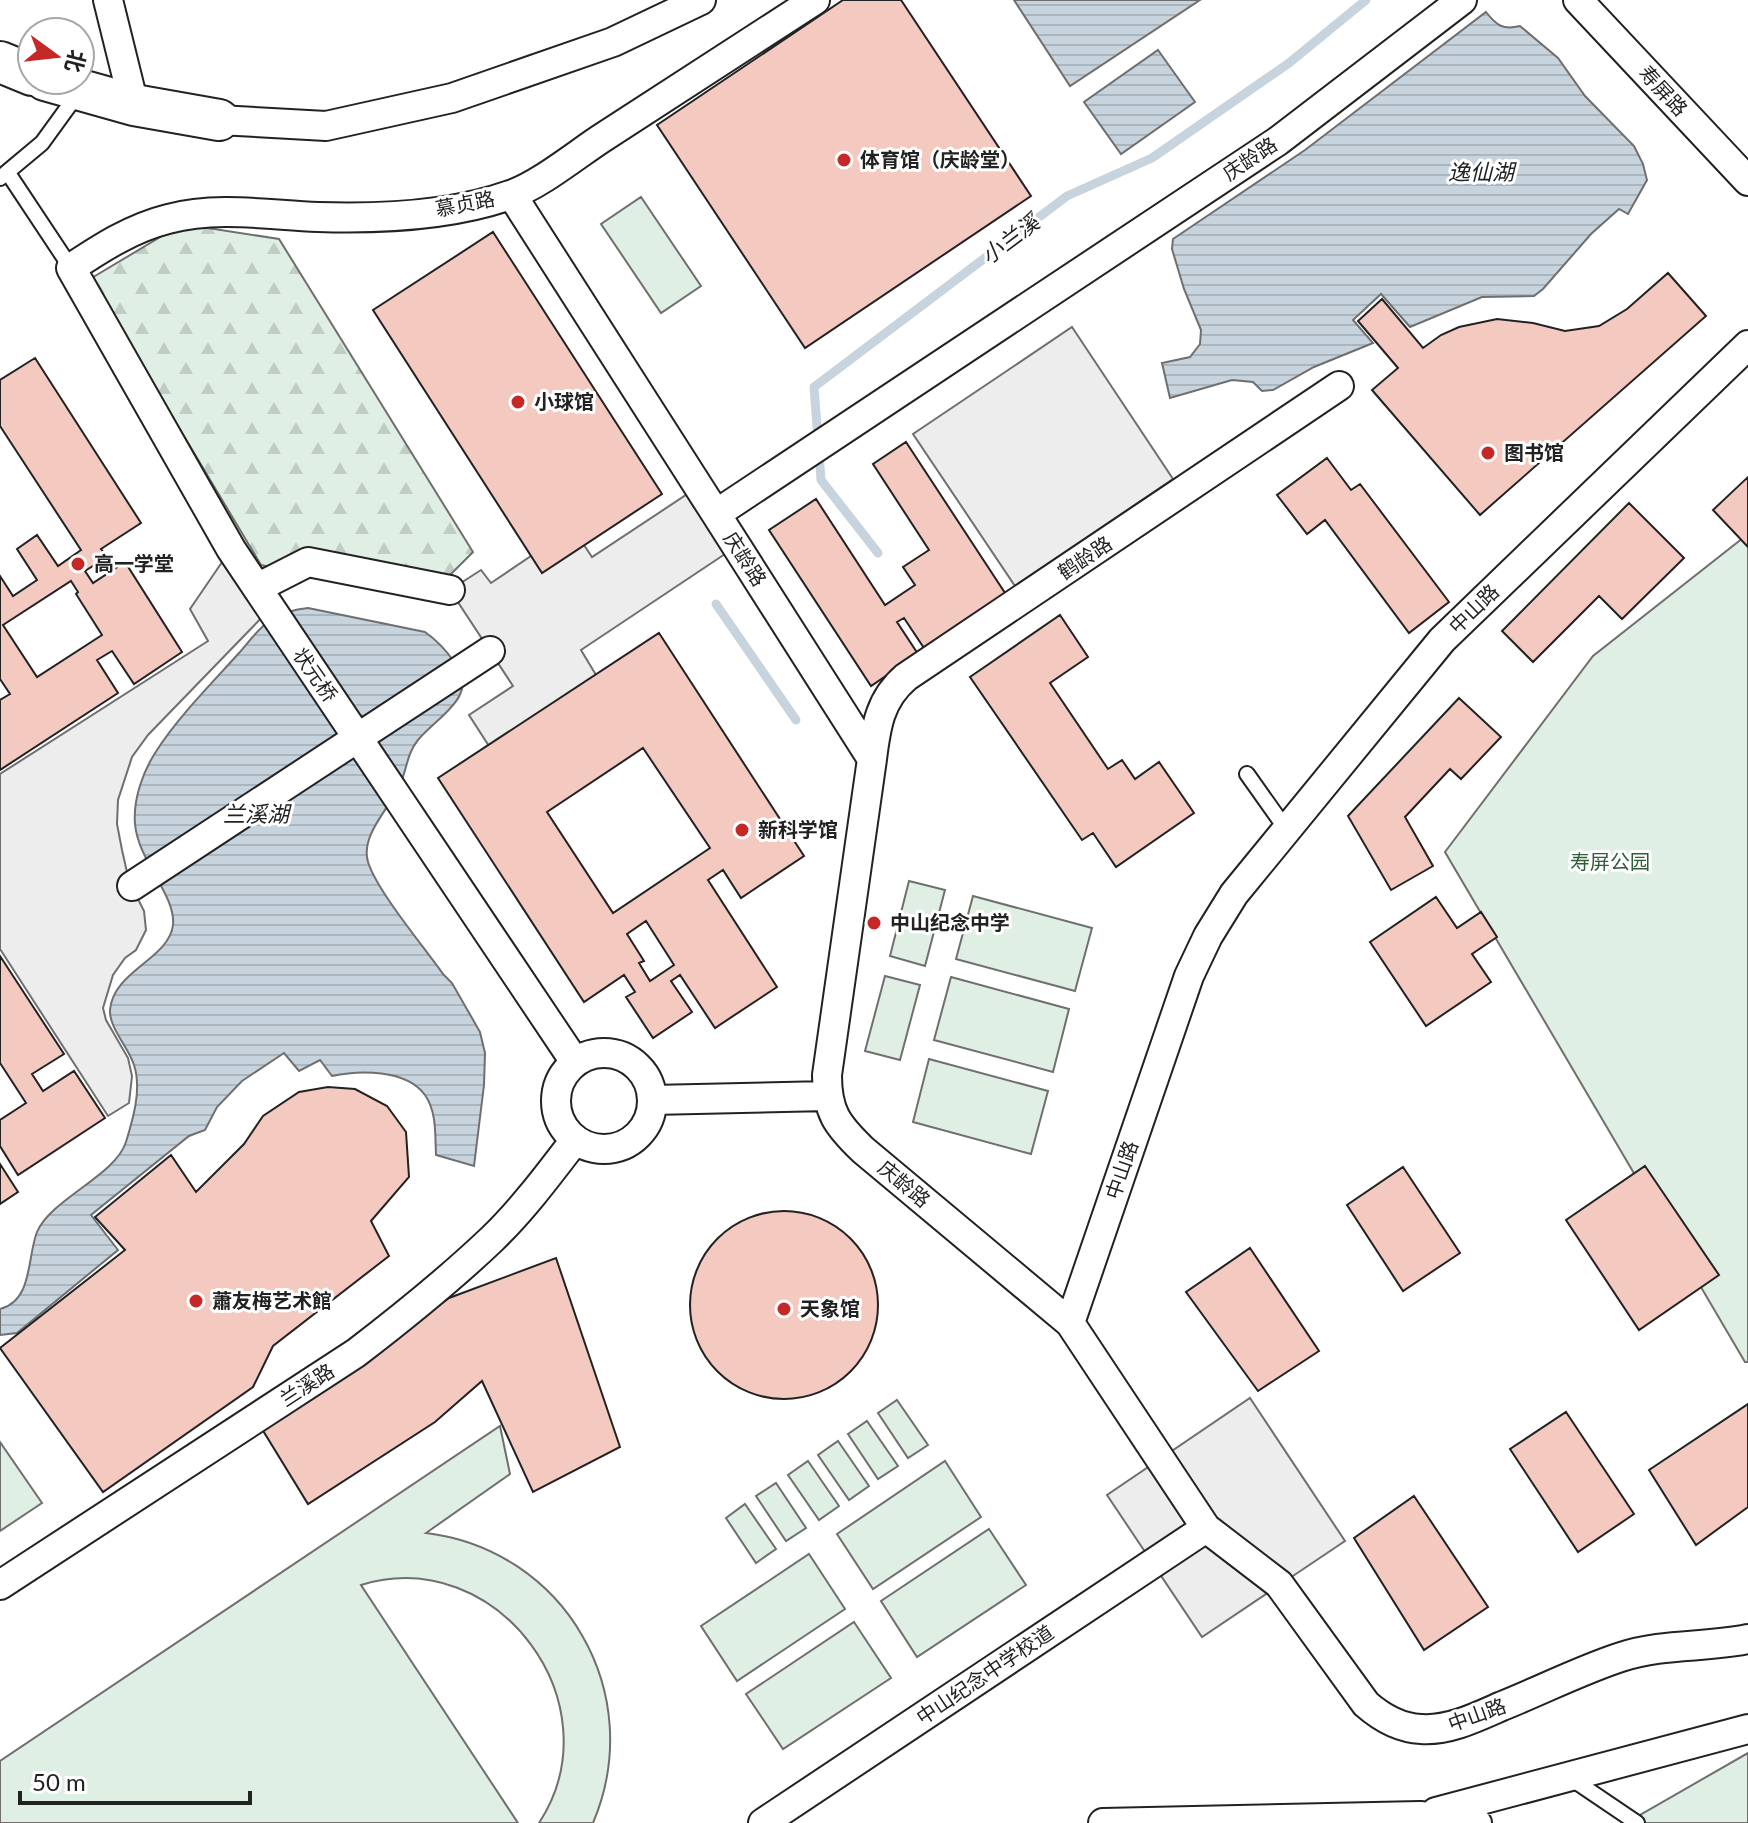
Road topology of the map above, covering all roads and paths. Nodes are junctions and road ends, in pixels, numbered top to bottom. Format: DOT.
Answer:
graph roads {
  1 [pos="108,0"];
  2 [pos="701,0"];
  3 [pos="815,0"];
  4 [pos="1462,0"];
  5 [pos="1578,0"];
  6 [pos="96,95"];
  7 [pos="58,96"];
  8 [pos="134,105"];
  9 [pos="219,120"];
  10 [pos="4,176"];
  11 [pos="1748,181"];
  12 [pos="512,195"];
  13 [pos="71,268"];
  14 [pos="1748,345"];
  15 [pos="1339,386"];
  16 [pos="716,514"];
  17 [pos="450,590"];
  18 [pos="264,600"];
  19 [pos="478,658"];
  20 [pos="358,738"];
  21 [pos="872,759"];
  22 [pos="1247,774"];
  23 [pos="1286,829"];
  24 [pos="136,883"];
  25 [pos="575,1062"];
  26 [pos="827,1096"];
  27 [pos="652,1100"];
  28 [pos="575,1140"];
  29 [pos="1070,1323"];
  30 [pos="1206,1528"];
  31 [pos="0,1585"];
  32 [pos="1748,1639"];
  33 [pos="1748,1729"];
  34 [pos="1569,1776"];
  35 [pos="1420,1816"];
  36 [pos="1201,1822"];
  37 [pos="763,1823"];
  38 [pos="1103,1823"];
  39 [pos="1477,1823"];
  40 [pos="1637,1823"];
  1 -- 8 [label="street"];
  2 -- 9 [label="street"];
  3 -- 12 [label="street, 慕贞路"];
  4 -- 16 [label="street, 庆龄路"];
  5 -- 11 [label="street, 寿屏路"];
  6 -- 8 [label="street"];
  7 -- 10 [label="lane"];
  8 -- 9 [label="street"];
  10 -- 13 [label="lane"];
  12 -- 13 [label="street, 慕贞路"];
  12 -- 16 [label="street"];
  13 -- 18 [label="street, 状元桥"];
  14 -- 23 [label="street, 中山路"];
  15 -- 21 [label="street, 鹤龄路"];
  16 -- 21 [label="street, 庆龄路"];
  17 -- 18 [label="street"];
  18 -- 20 [label="street, 状元桥"];
  19 -- 20 [label="street"];
  20 -- 24 [label="street"];
  20 -- 25 [label="street, 状元桥"];
  21 -- 26 [label="street"];
  22 -- 23 [label="lane"];
  23 -- 29 [label="street, 中山路"];
  25 -- 27 [label="street"];
  25 -- 28 [label="street"];
  26 -- 27 [label="street"];
  26 -- 29 [label="street, 庆龄路"];
  27 -- 28 [label="street"];
  28 -- 31 [label="street, 兰溪路"];
  29 -- 30 [label="street, 中山路"];
  30 -- 32 [label="street, 中山路"];
  30 -- 37 [label="street, 中山纪念中学校道"];
  33 -- 34 [label="street"];
  34 -- 35 [label="street"];
  34 -- 40 [label="lane"];
  35 -- 36 [label="street"];
  35 -- 39 [label="street"];
  36 -- 38 [label="street"];
}
